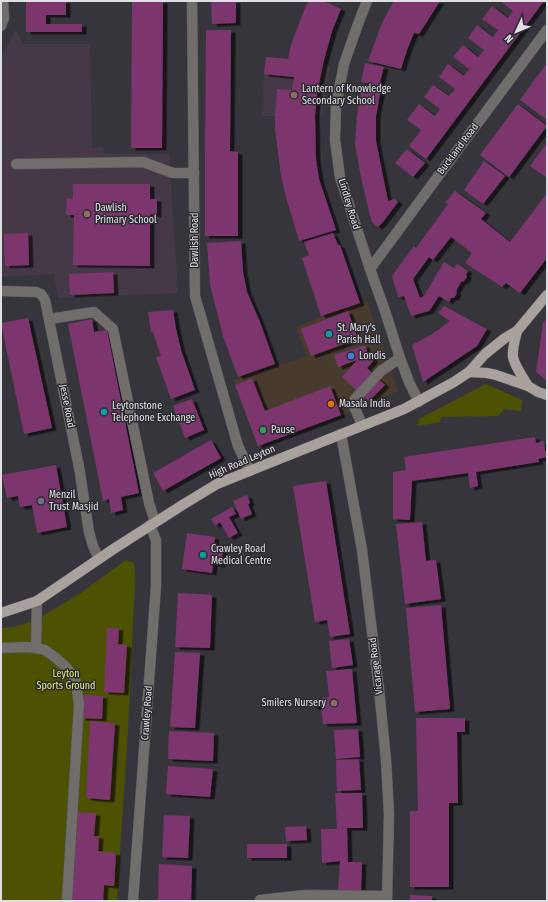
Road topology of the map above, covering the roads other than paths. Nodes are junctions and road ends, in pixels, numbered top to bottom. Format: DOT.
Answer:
graph roads {
  1 [pos="3,1"];
  2 [pos="192,1"];
  3 [pos="367,1"];
  4 [pos="1,26"];
  5 [pos="547,30"];
  6 [pos="16,164"];
  7 [pos="194,173"];
  8 [pos="370,270"];
  9 [pos="1,291"];
  10 [pos="547,295"];
  11 [pos="49,319"];
  12 [pos="517,332"];
  13 [pos="400,358"];
  14 [pos="469,372"];
  15 [pos="528,386"];
  16 [pos="547,395"];
  17 [pos="419,402"];
  18 [pos="362,425"];
  19 [pos="341,434"];
  20 [pos="250,471"];
  21 [pos="152,524"];
  22 [pos="99,559"];
  23 [pos="37,601"];
  24 [pos="1,613"];
  25 [pos="1,648"];
  26 [pos="36,648"];
  27 [pos="387,899"];
  28 [pos="260,900"];
  29 [pos="67,901"];
  30 [pos="133,901"];
  1 -- 4 [label="street"];
  2 -- 7 [label="street, Dawlish Road"];
  3 -- 8 [label="street, Lindley Road"];
  5 -- 8 [label="street, Buckland Road"];
  6 -- 7 [label="street"];
  7 -- 20 [label="street, Dawlish Road"];
  8 -- 13 [label="street, Lindley Road"];
  9 -- 11 [label="street, Jesse Road"];
  10 -- 12 [label="main road, High Road Leyton"];
  11 -- 21 [label="street, Crawley Road"];
  11 -- 22 [label="street, Jesse Road"];
  12 -- 14 [label="main road, High Road Leyton"];
  12 -- 15 [label="main road"];
  13 -- 17 [label="street, Lindley Road"];
  13 -- 18 [label="street"];
  14 -- 15 [label="main road"];
  14 -- 17 [label="main road, High Road Leyton"];
  15 -- 16 [label="main road"];
  17 -- 18 [label="main road, High Road Leyton"];
  18 -- 19 [label="main road, High Road Leyton"];
  19 -- 20 [label="main road, High Road Leyton"];
  19 -- 27 [label="street, Vicarage Road"];
  20 -- 21 [label="main road, High Road Leyton"];
  21 -- 22 [label="main road, High Road Leyton"];
  21 -- 30 [label="street, Crawley Road"];
  22 -- 23 [label="main road, High Road Leyton"];
  23 -- 24 [label="main road, High Road Leyton"];
  23 -- 26 [label="street"];
  25 -- 26 [label="street"];
  26 -- 29 [label="street"];
  27 -- 28 [label="street"];
}
